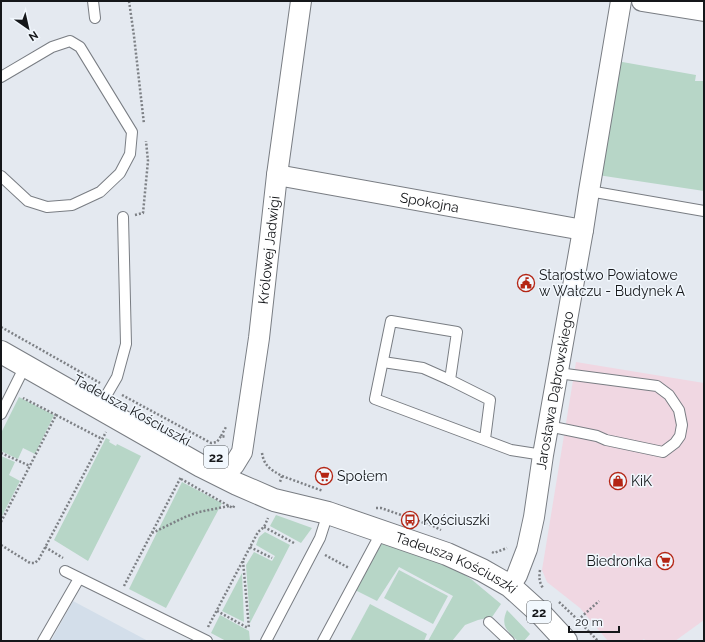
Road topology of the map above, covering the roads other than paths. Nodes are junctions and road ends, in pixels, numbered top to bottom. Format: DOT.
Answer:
graph roads {
  1 [pos="93,1"];
  2 [pos="301,1"];
  3 [pos="621,1"];
  4 [pos="642,1"];
  5 [pos="704,11"];
  6 [pos="95,18"];
  7 [pos="1,77"];
  8 [pos="277,175"];
  9 [pos="1,176"];
  10 [pos="589,191"];
  11 [pos="704,211"];
  12 [pos="123,217"];
  13 [pos="583,230"];
  14 [pos="1,336"];
  15 [pos="1,352"];
  16 [pos="383,362"];
  17 [pos="25,366"];
  18 [pos="558,373"];
  19 [pos="450,380"];
  20 [pos="103,402"];
  21 [pos="1,414"];
  22 [pos="548,426"];
  23 [pos="484,439"];
  24 [pos="543,455"];
  25 [pos="234,465"];
  26 [pos="192,470"];
  27 [pos="328,502"];
  28 [pos="382,531"];
  29 [pos="65,571"];
  30 [pos="80,579"];
  31 [pos="510,586"];
  32 [pos="489,622"];
  33 [pos="206,637"];
  34 [pos="43,641"];
  35 [pos="266,641"];
  36 [pos="323,641"];
  37 [pos="509,641"];
  38 [pos="566,641"];
  1 -- 6 [label="lane"];
  2 -- 8 [label="street, Królowej Jadwigi"];
  3 -- 10 [label="street, Jarosława Dąbrowskiego"];
  4 -- 5 [label="street"];
  7 -- 9 [label="lane"];
  8 -- 13 [label="street, Spokojna"];
  8 -- 25 [label="street, Królowej Jadwigi"];
  10 -- 11 [label="lane"];
  10 -- 13 [label="street, Jarosława Dąbrowskiego"];
  12 -- 20 [label="lane"];
  13 -- 18 [label="street, Jarosława Dąbrowskiego"];
  14 -- 20 [label="main road, Tadeusza Kościuszki / 22"];
  15 -- 17 [label="main road, Tadeusza Kościuszki / 22"];
  16 -- 19 [label="lane"];
  16 -- 19 [label="lane"];
  16 -- 23 [label="lane"];
  17 -- 20 [label="main road, Tadeusza Kościuszki / 22"];
  17 -- 21 [label="lane"];
  18 -- 22 [label="street, Jarosława Dąbrowskiego"];
  18 -- 22 [label="lane"];
  19 -- 23 [label="lane"];
  20 -- 25 [label="main road, Tadeusza Kościuszki / 22"];
  20 -- 26 [label="main road, Tadeusza Kościuszki / 22"];
  22 -- 24 [label="street, Jarosława Dąbrowskiego"];
  23 -- 24 [label="lane"];
  24 -- 31 [label="street, Jarosława Dąbrowskiego"];
  25 -- 26 [label="street"];
  25 -- 27 [label="main road, Tadeusza Kościuszki / 22"];
  26 -- 27 [label="main road, Tadeusza Kościuszki / 22"];
  27 -- 28 [label="main road, Tadeusza Kościuszki / 22"];
  27 -- 35 [label="lane"];
  28 -- 31 [label="main road, Tadeusza Kościuszki / 22"];
  28 -- 36 [label="lane"];
  29 -- 30 [label="lane"];
  30 -- 33 [label="lane"];
  30 -- 34 [label="lane"];
  31 -- 38 [label="main road, Tadeusza Kościuszki / 22"];
  32 -- 37 [label="lane"];
}
